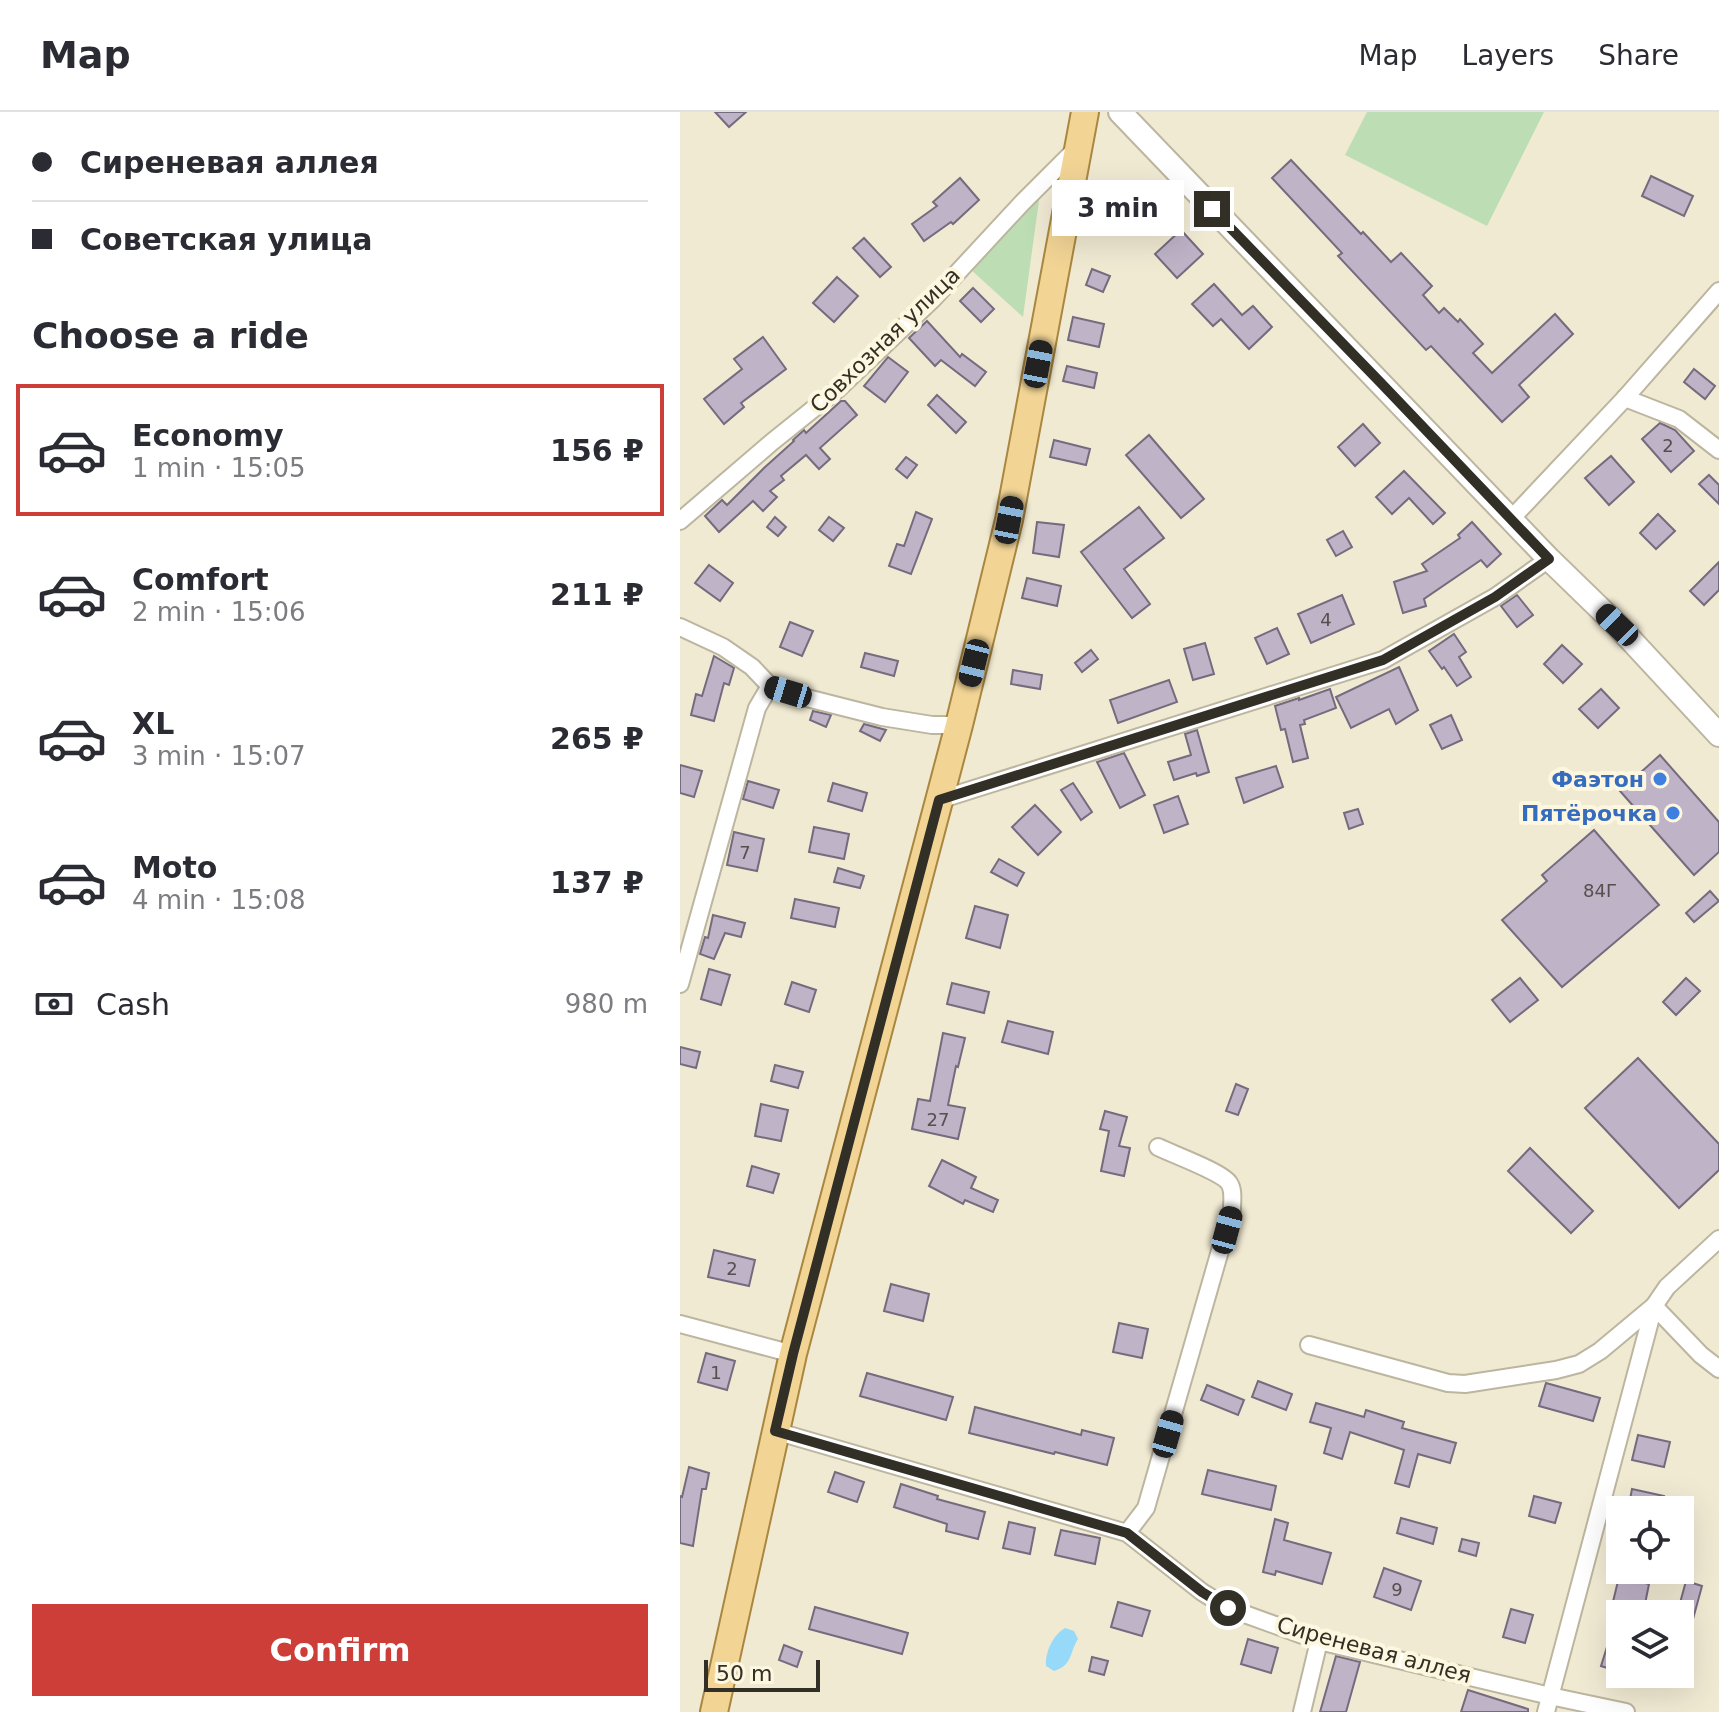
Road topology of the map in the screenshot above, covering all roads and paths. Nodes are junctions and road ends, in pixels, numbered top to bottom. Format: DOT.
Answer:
graph roads {
  1 [pos="1085,112"];
  2 [pos="1120,112"];
  3 [pos="1079,146"];
  4 [pos="1719,291"];
  5 [pos="1625,398"];
  6 [pos="1719,450"];
  7 [pos="1511,519"];
  8 [pos="680,521"];
  9 [pos="1549,559"];
  10 [pos="680,627"];
  11 [pos="770,686"];
  12 [pos="959,725"];
  13 [pos="1719,735"];
  14 [pos="939,800"];
  15 [pos="680,984"];
  16 [pos="1158,1147"];
  17 [pos="1719,1239"];
  18 [pos="1654,1306"];
  19 [pos="680,1324"];
  20 [pos="1309,1345"];
  21 [pos="793,1354"];
  22 [pos="1719,1369"];
  23 [pos="775,1431"];
  24 [pos="1127,1533"];
  25 [pos="1319,1641"];
  26 [pos="1548,1704"];
  27 [pos="714,1712"];
  28 [pos="1302,1712"];
  29 [pos="1626,1712"];
  1 -- 3 [label="main road"];
  2 -- 7 [label="street"];
  3 -- 8 [label="street, Совхозная улица"];
  3 -- 12 [label="main road"];
  4 -- 5 [label="street"];
  5 -- 6 [label="street"];
  5 -- 7 [label="street"];
  7 -- 9 [label="street"];
  9 -- 13 [label="street"];
  9 -- 14 [label="street"];
  10 -- 11 [label="street"];
  11 -- 12 [label="street"];
  11 -- 15 [label="street"];
  12 -- 14 [label="main road"];
  14 -- 21 [label="main road"];
  16 -- 24 [label="street"];
  17 -- 18 [label="street"];
  18 -- 20 [label="street"];
  18 -- 22 [label="street"];
  18 -- 26 [label="street"];
  19 -- 21 [label="street"];
  21 -- 23 [label="main road"];
  23 -- 24 [label="street, Сиреневая аллея"];
  23 -- 27 [label="main road"];
  24 -- 25 [label="street, Сиреневая аллея"];
  25 -- 26 [label="street, Сиреневая аллея"];
  25 -- 28 [label="street"];
  26 -- 29 [label="street, Сиреневая аллея"];
}
